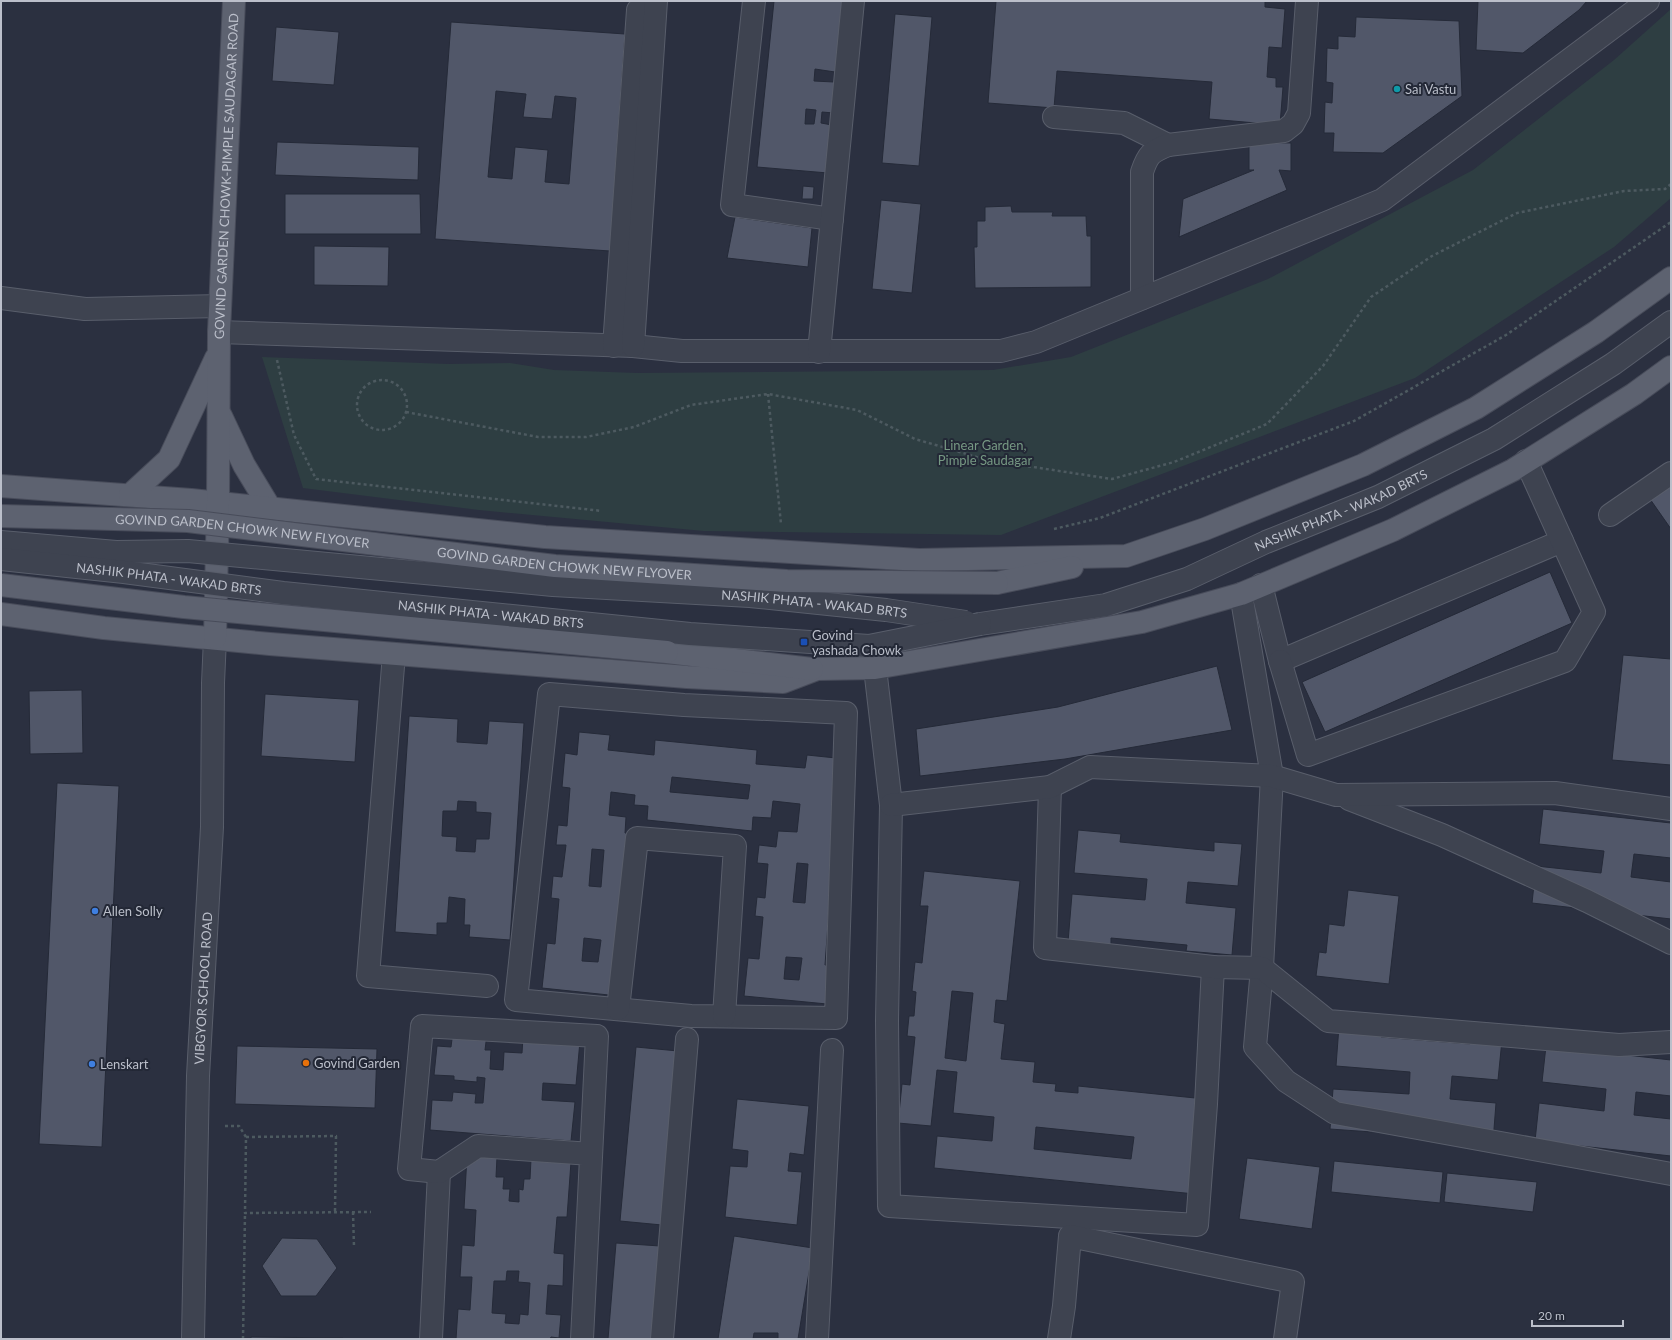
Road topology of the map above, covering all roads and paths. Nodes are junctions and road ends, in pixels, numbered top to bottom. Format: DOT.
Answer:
graph roads {
  1 [pos="234,1"];
  2 [pos="754,1"];
  3 [pos="853,1"];
  4 [pos="1307,1"];
  5 [pos="1648,1"];
  6 [pos="647,5"];
  7 [pos="1054,117"];
  8 [pos="1168,145"];
  9 [pos="1671,184"];
  10 [pos="832,219"];
  11 [pos="1671,222"];
  12 [pos="1671,278"];
  13 [pos="1,298"];
  14 [pos="1142,298"];
  15 [pos="220,306"];
  16 [pos="1671,322"];
  17 [pos="272,334"];
  18 [pos="219,341"];
  19 [pos="623,346"];
  20 [pos="819,352"];
  21 [pos="1671,367"];
  22 [pos="768,394"];
  23 [pos="218,409"];
  24 [pos="406,412"];
  25 [pos="1526,461"];
  26 [pos="1671,473"];
  27 [pos="1,486"];
  28 [pos="130,495"];
  29 [pos="218,503"];
  30 [pos="270,508"];
  31 [pos="609,512"];
  32 [pos="1610,515"];
  33 [pos="1,516"];
  34 [pos="782,529"];
  35 [pos="1048,530"];
  36 [pos="1562,541"];
  37 [pos="1,542"];
  38 [pos="1126,556"];
  39 [pos="1,559"];
  40 [pos="1,585"];
  41 [pos="1261,585"];
  42 [pos="1241,594"];
  43 [pos="1,614"];
  44 [pos="980,624"];
  45 [pos="215,638"];
  46 [pos="394,654"];
  47 [pos="1280,661"];
  48 [pos="875,668"];
  49 [pos="817,669"];
  50 [pos="687,677"];
  51 [pos="684,705"];
  52 [pos="1272,776"];
  53 [pos="1050,787"];
  54 [pos="1336,795"];
  55 [pos="891,805"];
  56 [pos="1671,809"];
  57 [pos="1671,943"];
  58 [pos="1213,967"];
  59 [pos="1262,968"];
  60 [pos="487,986"];
  61 [pos="618,1009"];
  62 [pos="724,1016"];
  63 [pos="687,1039"];
  64 [pos="1671,1042"];
  65 [pos="832,1050"];
  66 [pos="223,1126"];
  67 [pos="246,1137"];
  68 [pos="591,1154"];
  69 [pos="439,1172"];
  70 [pos="1671,1174"];
  71 [pos="335,1212"];
  72 [pos="353,1212"];
  73 [pos="371,1212"];
  74 [pos="245,1213"];
  75 [pos="354,1247"];
  76 [pos="193,1339"];
  77 [pos="243,1339"];
  78 [pos="431,1339"];
  79 [pos="582,1339"];
  80 [pos="662,1339"];
  81 [pos="817,1339"];
  82 [pos="1059,1339"];
  83 [pos="1285,1339"];
  1 -- 15 [label="main road, GOVIND GARDEN CHOWK-PIMPLE SAUDAGAR ROAD"];
  2 -- 10 [label="street"];
  3 -- 10 [label="street"];
  4 -- 8 [label="street"];
  5 -- 14 [label="street"];
  6 -- 19 [label="street"];
  7 -- 8 [label="street"];
  8 -- 14 [label="street"];
  9 -- 22 [label="path"];
  10 -- 20 [label="street"];
  11 -- 35 [label="path"];
  12 -- 38 [label="main road"];
  13 -- 15 [label="street"];
  14 -- 20 [label="street"];
  15 -- 18 [label="main road, GOVIND GARDEN CHOWK-PIMPLE SAUDAGAR ROAD"];
  16 -- 44 [label="street, NASHIK PHATA - WAKAD BRTS"];
  17 -- 18 [label="street"];
  17 -- 19 [label="street"];
  17 -- 31 [label="path"];
  18 -- 23 [label="main road, GOVIND GARDEN CHOWK-PIMPLE SAUDAGAR ROAD"];
  18 -- 28 [label="main road"];
  19 -- 20 [label="street"];
  21 -- 25 [label="main road"];
  22 -- 24 [label="path"];
  22 -- 34 [label="path"];
  23 -- 29 [label="main road, GOVIND GARDEN CHOWK-PIMPLE SAUDAGAR ROAD"];
  23 -- 30 [label="main road"];
  24 -- 24 [label="path"];
  25 -- 36 [label="street"];
  25 -- 41 [label="main road"];
  26 -- 32 [label="street"];
  27 -- 28 [label="main road"];
  28 -- 29 [label="main road"];
  29 -- 30 [label="main road"];
  29 -- 45 [label="main road, GOVIND GARDEN CHOWK-PIMPLE SAUDAGAR ROAD"];
  30 -- 38 [label="main road"];
  33 -- 38 [label="main road, GOVIND GARDEN CHOWK NEW FLYOVER, bridge"];
  36 -- 47 [label="street"];
  36 -- 47 [label="street"];
  37 -- 44 [label="street, NASHIK PHATA - WAKAD BRTS, bridge"];
  39 -- 44 [label="street, NASHIK PHATA - WAKAD BRTS, bridge"];
  40 -- 49 [label="main road, bridge"];
  41 -- 42 [label="main road"];
  41 -- 47 [label="street"];
  42 -- 48 [label="main road"];
  42 -- 52 [label="street"];
  43 -- 45 [label="main road"];
  45 -- 46 [label="main road"];
  45 -- 76 [label="street, VIBGYOR SCHOOL ROAD"];
  46 -- 50 [label="main road"];
  46 -- 60 [label="street"];
  48 -- 49 [label="main road"];
  48 -- 55 [label="street"];
  49 -- 50 [label="main road"];
  50 -- 51 [label="street"];
  51 -- 61 [label="street"];
  51 -- 62 [label="street"];
  52 -- 53 [label="street"];
  52 -- 54 [label="street"];
  52 -- 59 [label="street"];
  53 -- 55 [label="street"];
  53 -- 58 [label="street"];
  54 -- 56 [label="street"];
  54 -- 57 [label="street"];
  55 -- 58 [label="street"];
  58 -- 59 [label="street"];
  59 -- 64 [label="street"];
  59 -- 70 [label="street"];
  61 -- 62 [label="street"];
  61 -- 62 [label="street"];
  63 -- 80 [label="street"];
  65 -- 81 [label="street"];
  66 -- 67 [label="path"];
  67 -- 71 [label="path"];
  67 -- 74 [label="path"];
  68 -- 69 [label="street"];
  68 -- 69 [label="street"];
  68 -- 79 [label="street"];
  69 -- 78 [label="street"];
  71 -- 72 [label="path"];
  71 -- 74 [label="path"];
  72 -- 73 [label="path"];
  72 -- 75 [label="path"];
  74 -- 77 [label="path"];
  82 -- 83 [label="street"];
}
